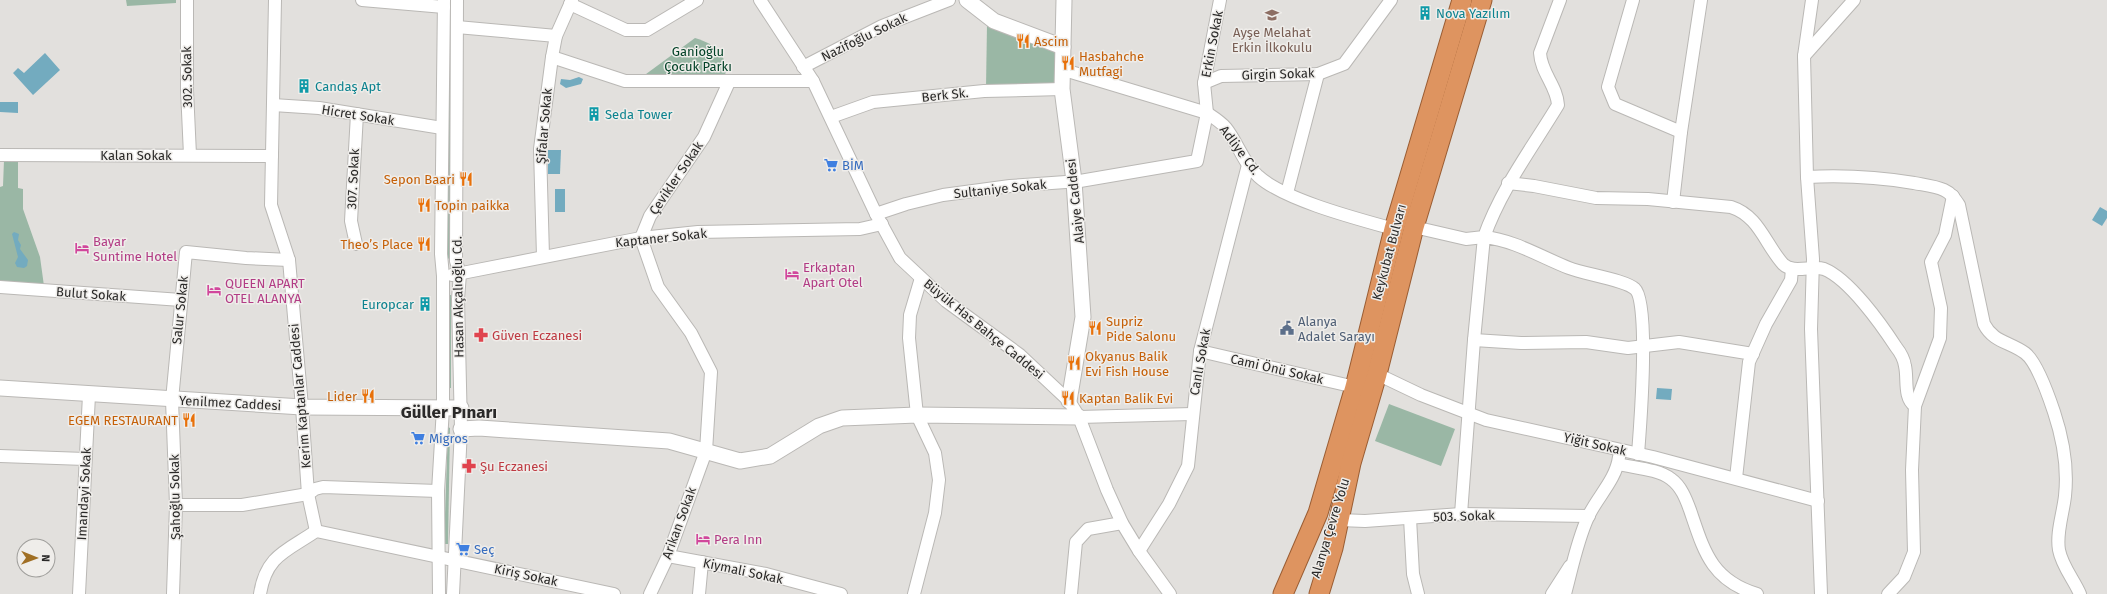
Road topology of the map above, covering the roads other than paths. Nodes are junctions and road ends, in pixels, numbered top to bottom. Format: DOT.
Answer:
graph roads {
  1 [pos="187,0"];
  2 [pos="275,0"];
  3 [pos="362,0"];
  4 [pos="457,0"];
  5 [pos="697,0"];
  6 [pos="760,0"];
  7 [pos="949,0"];
  8 [pos="967,0"];
  9 [pos="1064,0"];
  10 [pos="1220,0"];
  11 [pos="1391,0"];
  12 [pos="1462,0"];
  13 [pos="1482,0"];
  14 [pos="1560,0"];
  15 [pos="1633,0"];
  16 [pos="1701,0"];
  17 [pos="1812,0"];
  18 [pos="1854,0"];
  19 [pos="571,2"];
  20 [pos="444,4"];
  21 [pos="457,27"];
  22 [pos="556,36"];
  23 [pos="1063,47"];
  24 [pos="1804,56"];
  25 [pos="552,57"];
  26 [pos="803,67"];
  27 [pos="1062,71"];
  28 [pos="1318,74"];
  29 [pos="812,81"];
  30 [pos="729,82"];
  31 [pos="1204,83"];
  32 [pos="1062,89"];
  33 [pos="273,105"];
  34 [pos="1207,113"];
  35 [pos="357,114"];
  36 [pos="830,117"];
  37 [pos="442,128"];
  38 [pos="1681,132"];
  39 [pos="0,155"];
  40 [pos="190,155"];
  41 [pos="272,156"];
  42 [pos="1248,165"];
  43 [pos="1807,177"];
  44 [pos="1074,181"];
  45 [pos="1508,184"];
  46 [pos="1287,193"];
  47 [pos="1953,196"];
  48 [pos="1673,202"];
  49 [pos="879,219"];
  50 [pos="1414,227"];
  51 [pos="1394,228"];
  52 [pos="1484,237"];
  53 [pos="641,238"];
  54 [pos="356,244"];
  55 [pos="543,256"];
  56 [pos="289,260"];
  57 [pos="1812,267"];
  58 [pos="1792,269"];
  59 [pos="460,274"];
  60 [pos="443,276"];
  61 [pos="921,278"];
  62 [pos="0,287"];
  63 [pos="181,300"];
  64 [pos="1474,340"];
  65 [pos="1642,346"];
  66 [pos="1200,351"];
  67 [pos="1753,354"];
  68 [pos="1377,374"];
  69 [pos="1355,387"];
  70 [pos="0,388"];
  71 [pos="89,395"];
  72 [pos="172,400"];
  73 [pos="1069,401"];
  74 [pos="1915,406"];
  75 [pos="302,407"];
  76 [pos="443,408"];
  77 [pos="461,408"];
  78 [pos="1468,413"];
  79 [pos="1192,414"];
  80 [pos="917,415"];
  81 [pos="1079,417"];
  82 [pos="461,429"];
  83 [pos="1620,450"];
  84 [pos="706,451"];
  85 [pos="1638,454"];
  86 [pos="0,456"];
  87 [pos="85,459"];
  88 [pos="1351,463"];
  89 [pos="1618,464"];
  90 [pos="1736,478"];
  91 [pos="438,491"];
  92 [pos="308,494"];
  93 [pos="1818,501"];
  94 [pos="176,505"];
  95 [pos="1318,513"];
  96 [pos="1461,514"];
  97 [pos="1589,516"];
  98 [pos="1410,518"];
  99 [pos="1339,520"];
  100 [pos="1122,523"];
  101 [pos="316,531"];
  102 [pos="1139,551"];
  103 [pos="439,556"];
  104 [pos="668,556"];
  105 [pos="454,561"];
  106 [pos="702,562"];
  107 [pos="1573,566"];
  108 [pos="79,594"];
  109 [pos="173,594"];
  110 [pos="260,594"];
  111 [pos="439,594"];
  112 [pos="453,594"];
  113 [pos="614,594"];
  114 [pos="650,594"];
  115 [pos="699,594"];
  116 [pos="841,594"];
  117 [pos="914,594"];
  118 [pos="1071,594"];
  119 [pos="1170,594"];
  120 [pos="1283,594"];
  121 [pos="1293,594"];
  122 [pos="1309,594"];
  123 [pos="1319,594"];
  124 [pos="1418,594"];
  125 [pos="1552,594"];
  126 [pos="1565,594"];
  127 [pos="1757,594"];
  128 [pos="1821,594"];
  129 [pos="1888,594"];
  130 [pos="2080,594"];
  1 -- 40 [label="street, 302. Sokak"];
  2 -- 33 [label="street, Kerim Kaptanlar Caddesi"];
  3 -- 20 [label="street"];
  4 -- 21 [label="street, Hasan Akçalıoğlu Cd."];
  5 -- 19 [label="street"];
  6 -- 26 [label="street, Büyük Has Bahçe Caddesi"];
  7 -- 26 [label="street, Nazifoğlu Sokak"];
  8 -- 23 [label="street"];
  9 -- 23 [label="street, Alaiye Caddesi"];
  10 -- 31 [label="street, Erkin Sokak"];
  11 -- 28 [label="street, Girgin Sokak"];
  12 -- 51 [label="highway, Keykubat Bulvarı"];
  13 -- 50 [label="highway, Keykubat Bulvarı"];
  14 -- 45 [label="street"];
  15 -- 38 [label="street"];
  16 -- 38 [label="street"];
  17 -- 24 [label="street"];
  18 -- 24 [label="street"];
  19 -- 22 [label="street, Şifalar Sokak"];
  20 -- 37 [label="street, Hasan Akçalıoğlu Cd."];
  21 -- 22 [label="street"];
  21 -- 59 [label="street, Hasan Akçalıoğlu Cd."];
  22 -- 25 [label="street, Şifalar Sokak"];
  23 -- 27 [label="street, Alaiye Caddesi"];
  24 -- 43 [label="street"];
  25 -- 30 [label="street"];
  25 -- 55 [label="street, Şifalar Sokak"];
  26 -- 29 [label="street, Büyük Has Bahçe Caddesi"];
  27 -- 32 [label="street, Alaiye Caddesi"];
  27 -- 34 [label="street, Adliye Cd."];
  28 -- 31 [label="street, Girgin Sokak"];
  28 -- 46 [label="street"];
  29 -- 30 [label="street"];
  29 -- 36 [label="street, Büyük Has Bahçe Caddesi"];
  30 -- 53 [label="street, Çevikler Sokak"];
  31 -- 34 [label="street, Erkin Sokak"];
  32 -- 36 [label="street, Berk Sk."];
  32 -- 44 [label="street, Alaiye Caddesi"];
  33 -- 35 [label="street, Hicret Sokak"];
  33 -- 41 [label="street, Kerim Kaptanlar Caddesi"];
  34 -- 42 [label="street, Adliye Cd."];
  34 -- 44 [label="street, Sultaniye Sokak"];
  35 -- 37 [label="street, Hicret Sokak"];
  35 -- 54 [label="street, 307. Sokak"];
  36 -- 49 [label="street, Büyük Has Bahçe Caddesi"];
  37 -- 60 [label="street, Hasan Akçalıoğlu Cd."];
  38 -- 48 [label="street"];
  39 -- 40 [label="street, Kalan Sokak"];
  40 -- 41 [label="street, Kalan Sokak"];
  41 -- 56 [label="street, Kerim Kaptanlar Caddesi"];
  42 -- 46 [label="street, Adliye Cd."];
  42 -- 66 [label="street, Canlı Sokak"];
  43 -- 47 [label="street"];
  43 -- 57 [label="street"];
  44 -- 49 [label="street, Sultaniye Sokak"];
  44 -- 73 [label="street, Alaiye Caddesi"];
  45 -- 48 [label="street"];
  45 -- 52 [label="street"];
  46 -- 51 [label="street, Adliye Cd."];
  47 -- 74 [label="street"];
  47 -- 130 [label="street"];
  48 -- 58 [label="street"];
  49 -- 53 [label="street, Kaptaner Sokak"];
  49 -- 61 [label="street, Büyük Has Bahçe Caddesi"];
  50 -- 52 [label="street"];
  50 -- 68 [label="highway, Keykubat Bulvarı"];
  51 -- 69 [label="highway, Keykubat Bulvarı"];
  52 -- 64 [label="street"];
  52 -- 65 [label="street"];
  53 -- 55 [label="street, Kaptaner Sokak"];
  53 -- 84 [label="street"];
  55 -- 59 [label="street, Kaptaner Sokak"];
  56 -- 63 [label="street, Salur Sokak"];
  56 -- 75 [label="street, Kerim Kaptanlar Caddesi"];
  57 -- 58 [label="street"];
  57 -- 74 [label="street"];
  57 -- 93 [label="street"];
  58 -- 67 [label="street"];
  59 -- 60 [label="street, Kaptaner Sokak"];
  59 -- 77 [label="street, Hasan Akçalıoğlu Cd."];
  60 -- 76 [label="street, Hasan Akçalıoğlu Cd."];
  61 -- 73 [label="street, Büyük Has Bahçe Caddesi"];
  61 -- 80 [label="street"];
  62 -- 63 [label="street, Bulut Sokak"];
  63 -- 72 [label="street, Salur Sokak"];
  64 -- 65 [label="street"];
  64 -- 78 [label="street"];
  65 -- 67 [label="street"];
  65 -- 85 [label="street"];
  66 -- 69 [label="street, Cami Önü Sokak"];
  66 -- 79 [label="street, Canlı Sokak"];
  67 -- 90 [label="street"];
  68 -- 78 [label="street, Yiğit Sokak"];
  68 -- 88 [label="highway, Keykubat Bulvarı"];
  69 -- 95 [label="highway, Keykubat Bulvarı"];
  70 -- 71 [label="street, Yenilmez Caddesi"];
  71 -- 72 [label="street, Yenilmez Caddesi"];
  71 -- 87 [label="street, Imandayi Sokak"];
  72 -- 75 [label="street, Yenilmez Caddesi"];
  72 -- 94 [label="street, Şahoğlu Sokak"];
  73 -- 81 [label="street, Büyük Has Bahçe Caddesi"];
  74 -- 129 [label="street"];
  75 -- 76 [label="street, Yenilmez Caddesi"];
  75 -- 92 [label="street, Kerim Kaptanlar Caddesi"];
  76 -- 77 [label="street, Yenilmez Caddesi"];
  76 -- 91 [label="street, Hasan Akçalıoğlu Cd."];
  77 -- 82 [label="street, Hasan Akçalıoğlu Cd."];
  78 -- 83 [label="street, Yiğit Sokak"];
  78 -- 96 [label="street"];
  79 -- 81 [label="street"];
  79 -- 102 [label="street, Canlı Sokak"];
  80 -- 81 [label="street"];
  80 -- 84 [label="street"];
  80 -- 117 [label="street"];
  81 -- 100 [label="street, Büyük Has Bahçe Caddesi"];
  82 -- 84 [label="street"];
  82 -- 105 [label="street, Hasan Akçalıoğlu Cd."];
  83 -- 85 [label="street, Yiğit Sokak"];
  83 -- 89 [label="street"];
  84 -- 104 [label="street, Arikan Sokak"];
  85 -- 90 [label="street, Yiğit Sokak"];
  86 -- 87 [label="street"];
  87 -- 108 [label="street, Imandayi Sokak"];
  88 -- 99 [label="highway"];
  88 -- 122 [label="highway, Alanya Çevre Yolu"];
  89 -- 97 [label="street"];
  89 -- 127 [label="street"];
  90 -- 93 [label="street, Yiğit Sokak"];
  91 -- 92 [label="street"];
  91 -- 103 [label="street, Hasan Akçalıoğlu Cd."];
  92 -- 94 [label="street"];
  92 -- 101 [label="street, Kerim Kaptanlar Caddesi"];
  93 -- 128 [label="street"];
  94 -- 109 [label="street, Şahoğlu Sokak"];
  95 -- 120 [label="highway, Keykubat Bulvarı"];
  95 -- 121 [label="highway, Alanya Çevre Yolu"];
  96 -- 97 [label="street, 503. Sokak"];
  96 -- 98 [label="street, 503. Sokak"];
  97 -- 107 [label="street"];
  98 -- 99 [label="street, 503. Sokak"];
  98 -- 124 [label="street"];
  99 -- 123 [label="highway"];
  100 -- 102 [label="street, Büyük Has Bahçe Caddesi"];
  100 -- 118 [label="street"];
  101 -- 103 [label="street, Kiriş Sokak"];
  101 -- 110 [label="street"];
  102 -- 119 [label="street, Büyük Has Bahçe Caddesi"];
  103 -- 105 [label="street, Kiriş Sokak"];
  103 -- 111 [label="street, Hasan Akçalıoğlu Cd."];
  104 -- 106 [label="street, Kiymali Sokak"];
  104 -- 114 [label="street, Arikan Sokak"];
  105 -- 112 [label="street, Hasan Akçalıoğlu Cd."];
  105 -- 113 [label="street, Kiriş Sokak"];
  106 -- 115 [label="street"];
  106 -- 116 [label="street, Kiymali Sokak"];
  107 -- 125 [label="street"];
  107 -- 126 [label="street"];
}
